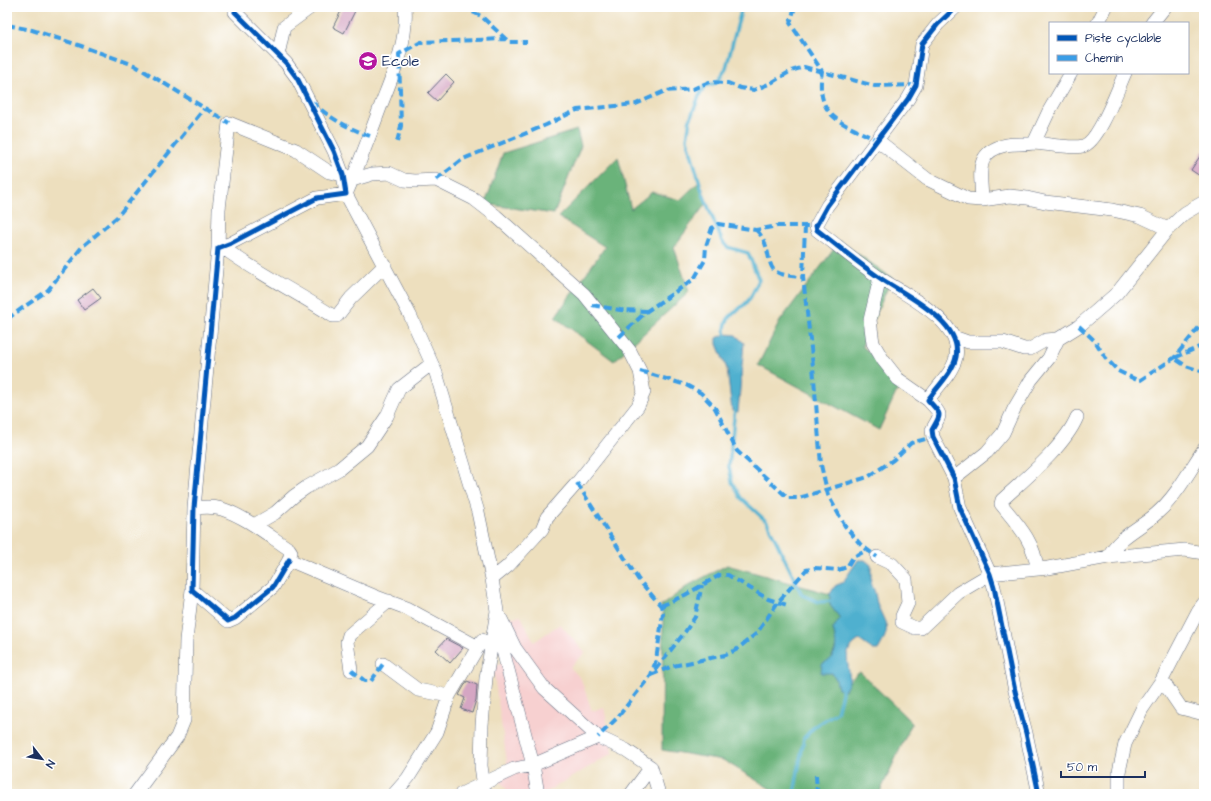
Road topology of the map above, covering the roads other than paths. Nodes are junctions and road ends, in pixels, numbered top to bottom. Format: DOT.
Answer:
graph roads {
  1 [pos="311,7"];
  2 [pos="405,7"];
  3 [pos="956,7"];
  4 [pos="1106,7"];
  5 [pos="1165,7"];
  6 [pos="235,12"];
  7 [pos="1098,22"];
  8 [pos="1153,22"];
  9 [pos="278,55"];
  10 [pos="1070,74"];
  11 [pos="1125,74"];
  12 [pos="877,140"];
  13 [pos="1034,143"];
  14 [pos="348,177"];
  15 [pos="346,194"];
  16 [pos="982,200"];
  17 [pos="1204,202"];
  18 [pos="1168,229"];
  19 [pos="220,247"];
  20 [pos="384,265"];
  21 [pos="880,278"];
  22 [pos="954,337"];
  23 [pos="1058,339"];
  24 [pos="431,364"];
  25 [pos="928,400"];
  26 [pos="1077,417"];
  27 [pos="1204,449"];
  28 [pos="954,478"];
  29 [pos="194,508"];
  30 [pos="254,525"];
  31 [pos="1204,553"];
  32 [pos="876,557"];
  33 [pos="1108,557"];
  34 [pos="289,560"];
  35 [pos="1037,569"];
  36 [pos="990,574"];
  37 [pos="492,579"];
  38 [pos="192,590"];
  39 [pos="389,601"];
  40 [pos="1204,603"];
  41 [pos="496,617"];
  42 [pos="478,647"];
  43 [pos="383,664"];
  44 [pos="351,670"];
  45 [pos="1162,680"];
  46 [pos="449,696"];
  47 [pos="1204,714"];
  48 [pos="598,737"];
  49 [pos="533,765"];
  50 [pos="651,767"];
  51 [pos="484,789"];
  52 [pos="135,794"];
  53 [pos="394,794"];
  54 [pos="461,794"];
  55 [pos="538,794"];
  56 [pos="630,794"];
  57 [pos="659,794"];
  58 [pos="1039,794"];
  59 [pos="1119,794"];
  1 -- 9 [label="street"];
  2 -- 14 [label="street"];
  3 -- 12 [label="street"];
  4 -- 7 [label="street"];
  5 -- 8 [label="street"];
  6 -- 9 [label="street"];
  9 -- 14 [label="street"];
  10 -- 13 [label="street"];
  11 -- 13 [label="street"];
  12 -- 16 [label="street"];
  12 -- 21 [label="street"];
  13 -- 16 [label="street"];
  14 -- 15 [label="street"];
  14 -- 19 [label="street"];
  14 -- 37 [label="street"];
  15 -- 19 [label="street"];
  15 -- 20 [label="street"];
  16 -- 18 [label="street"];
  17 -- 18 [label="street"];
  18 -- 23 [label="street"];
  19 -- 20 [label="street"];
  19 -- 29 [label="street"];
  20 -- 24 [label="street"];
  21 -- 22 [label="street"];
  21 -- 25 [label="street"];
  22 -- 23 [label="street"];
  22 -- 25 [label="street"];
  23 -- 28 [label="street"];
  24 -- 30 [label="street"];
  24 -- 37 [label="street"];
  25 -- 28 [label="street"];
  26 -- 35 [label="street"];
  27 -- 33 [label="street"];
  28 -- 36 [label="street"];
  29 -- 30 [label="street"];
  29 -- 38 [label="street"];
  30 -- 34 [label="street"];
  31 -- 33 [label="street"];
  32 -- 36 [label="street"];
  33 -- 35 [label="street"];
  34 -- 38 [label="street"];
  34 -- 39 [label="street"];
  35 -- 36 [label="street"];
  36 -- 58 [label="street"];
  37 -- 41 [label="street"];
  38 -- 52 [label="street"];
  39 -- 42 [label="street"];
  39 -- 44 [label="street"];
  40 -- 45 [label="street"];
  41 -- 42 [label="street"];
  41 -- 48 [label="street"];
  41 -- 49 [label="street"];
  41 -- 51 [label="street"];
  42 -- 46 [label="street"];
  43 -- 46 [label="street"];
  45 -- 47 [label="street"];
  45 -- 59 [label="street"];
  46 -- 53 [label="street"];
  48 -- 49 [label="street"];
  48 -- 50 [label="street"];
  49 -- 51 [label="street"];
  49 -- 55 [label="street"];
  50 -- 56 [label="street"];
  50 -- 57 [label="street"];
  51 -- 54 [label="street"];
}
